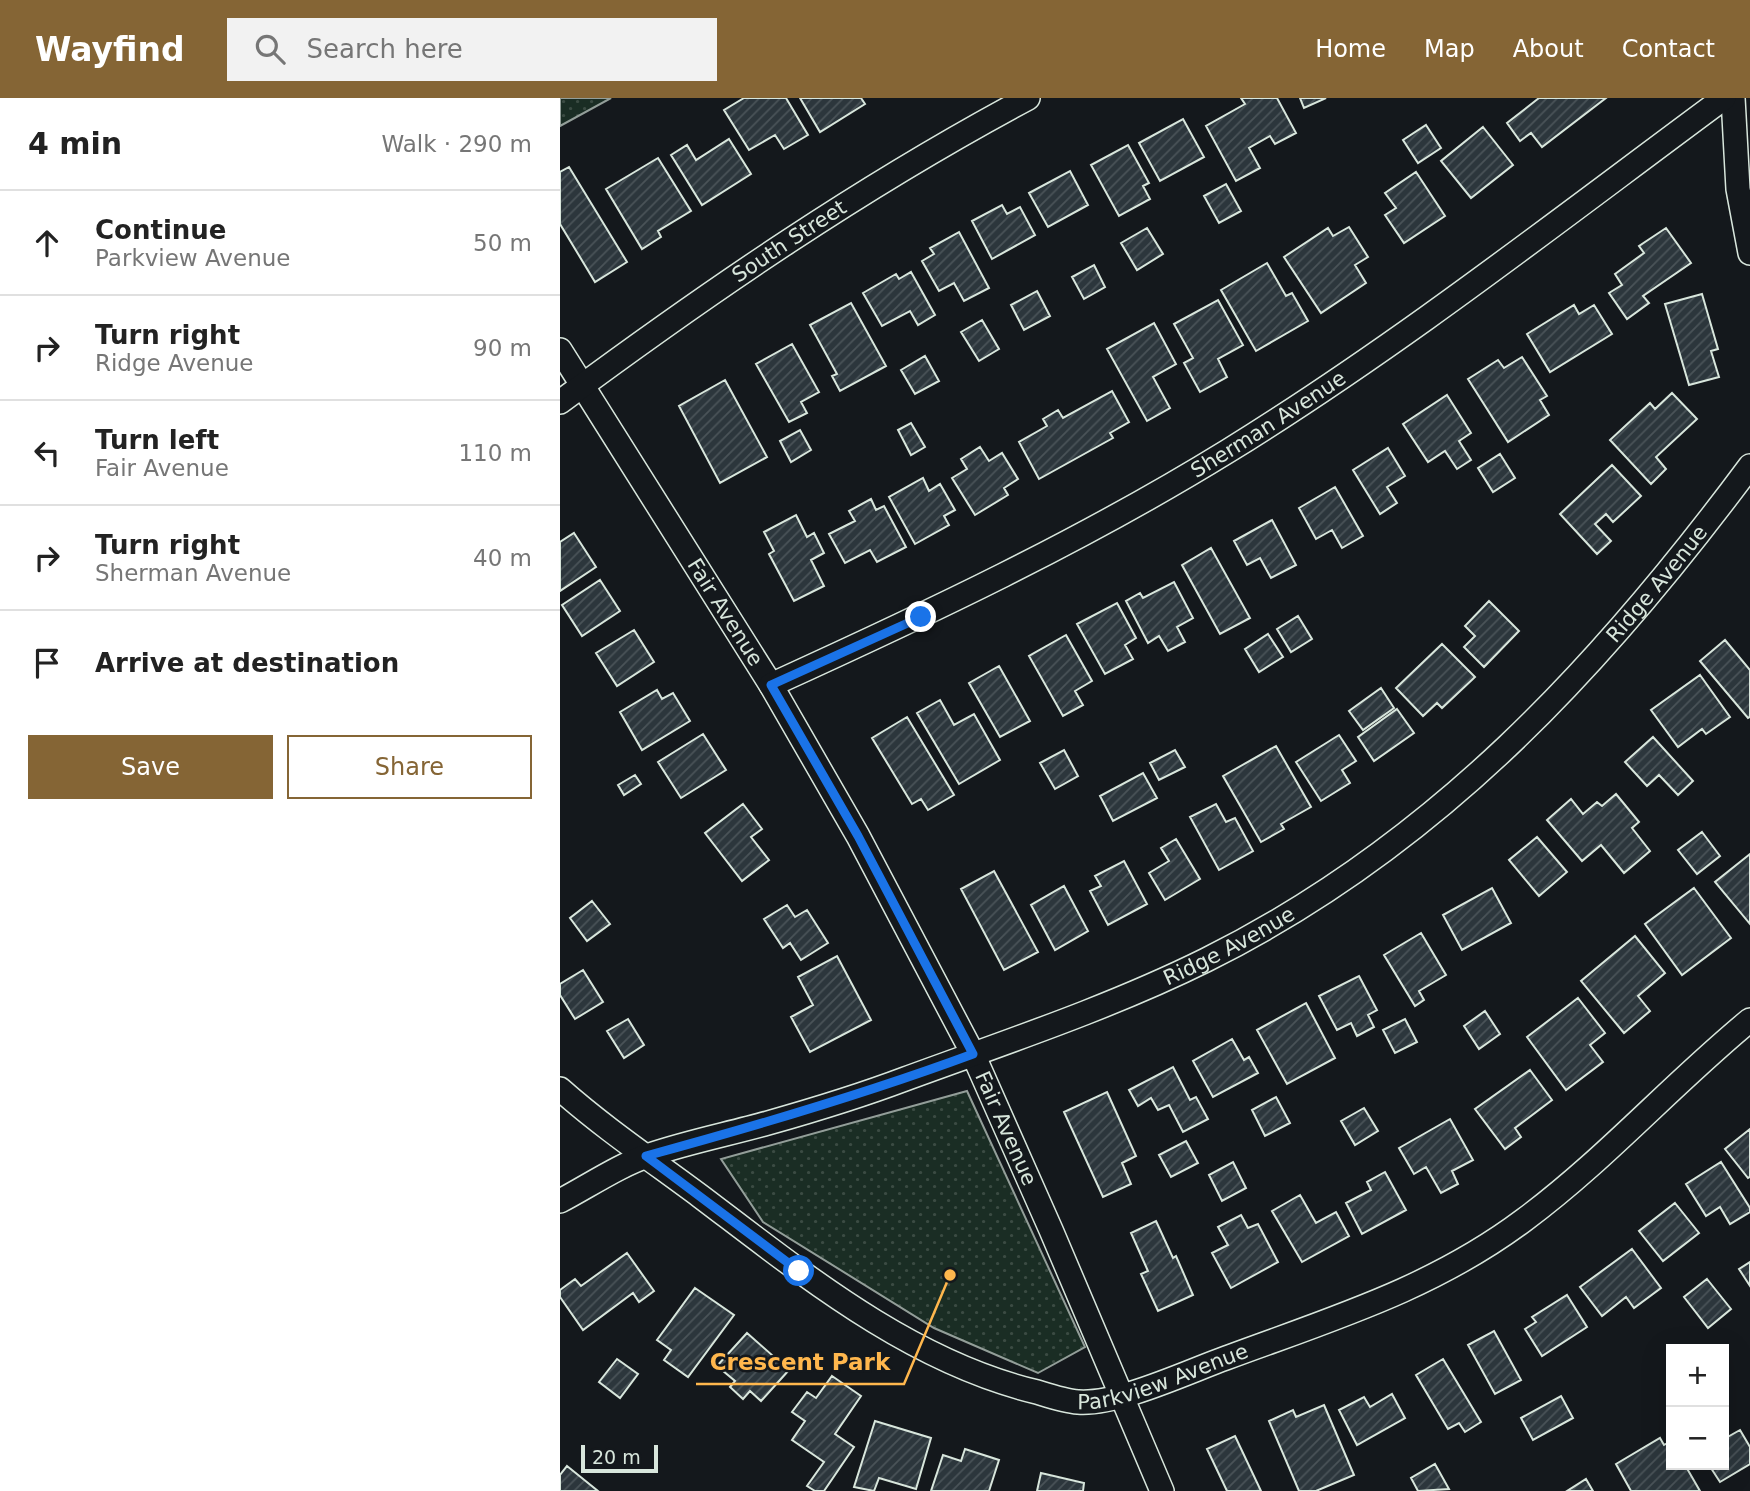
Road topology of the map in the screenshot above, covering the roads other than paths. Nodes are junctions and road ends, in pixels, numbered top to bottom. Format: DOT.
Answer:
graph roads {
  1 [pos="1028,98"];
  2 [pos="1724,98"];
  3 [pos="1733,98"];
  4 [pos="1750,253"];
  5 [pos="560,350"];
  6 [pos="582,386"];
  7 [pos="560,402"];
  8 [pos="1750,466"];
  9 [pos="771,685"];
  10 [pos="1750,1020"];
  11 [pos="973,1054"];
  12 [pos="560,1089"];
  13 [pos="646,1156"];
  14 [pos="560,1201"];
  15 [pos="1123,1396"];
  16 [pos="1163,1491"];
  1 -- 6 [label="street, South Street"];
  2 -- 9 [label="street, Sherman Avenue"];
  3 -- 4 [label="street"];
  5 -- 6 [label="street, Fair Avenue"];
  6 -- 7 [label="street, South Street"];
  6 -- 9 [label="street, Fair Avenue"];
  8 -- 11 [label="street, Ridge Avenue"];
  9 -- 11 [label="street, Fair Avenue"];
  10 -- 15 [label="street, Parkview Avenue"];
  11 -- 13 [label="street, Ridge Avenue"];
  11 -- 15 [label="street, Fair Avenue"];
  12 -- 13 [label="street, Parkview Avenue"];
  13 -- 14 [label="street, Ridge Avenue"];
  13 -- 15 [label="street, Parkview Avenue"];
  15 -- 16 [label="street, Fair Avenue"];
}
